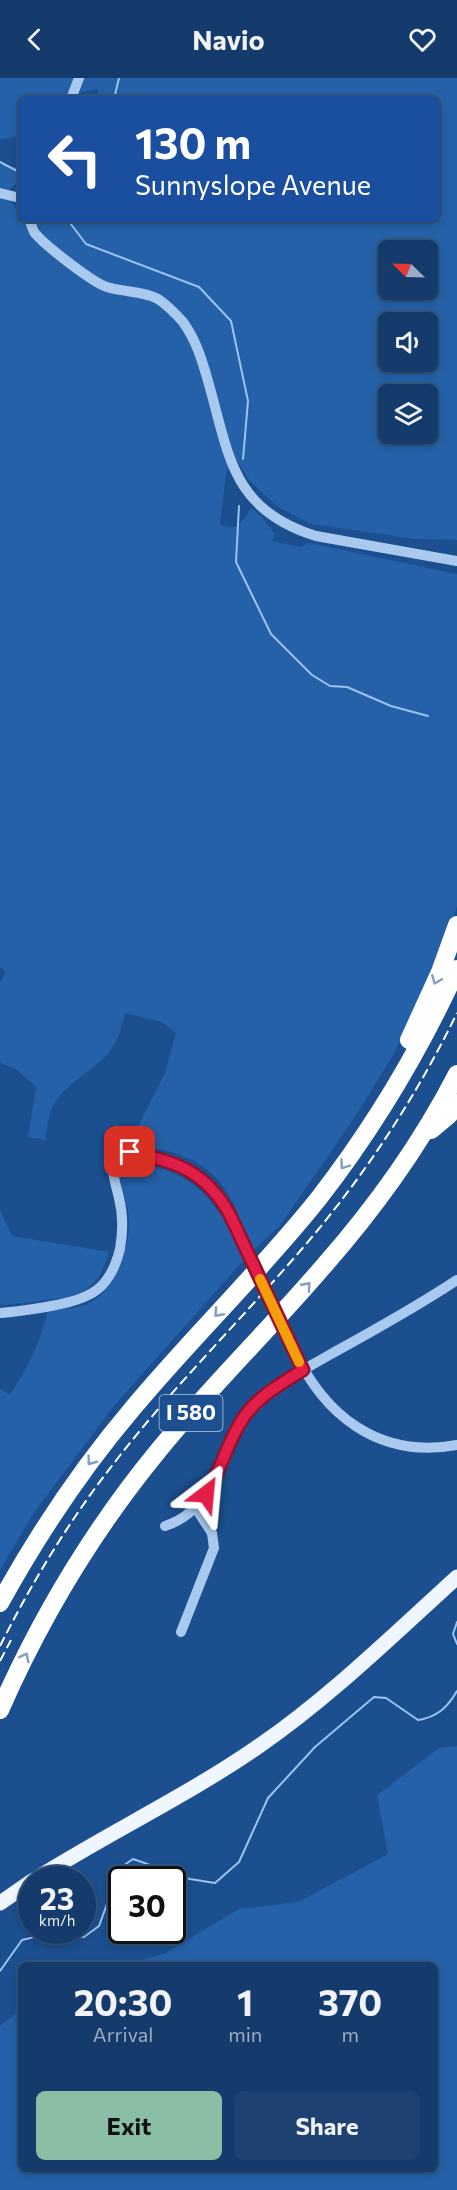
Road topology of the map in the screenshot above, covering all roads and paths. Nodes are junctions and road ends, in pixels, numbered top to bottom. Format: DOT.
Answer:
graph roads {
  1 [pos="79,78"];
  2 [pos="72,96"];
  3 [pos="0,193"];
  4 [pos="18,197"];
  5 [pos="30,222"];
  6 [pos="457,561"];
  7 [pos="457,925"];
  8 [pos="457,969"];
  9 [pos="457,1074"];
  10 [pos="457,1103"];
  11 [pos="369,1129"];
  12 [pos="418,1141"];
  13 [pos="457,1280"];
  14 [pos="0,1313"];
  15 [pos="303,1370"];
  16 [pos="457,1444"];
  17 [pos="195,1507"];
  18 [pos="165,1526"];
  19 [pos="457,1577"];
  20 [pos="0,1603"];
  21 [pos="181,1632"];
  22 [pos="0,1710"];
  23 [pos="56,1866"];
  24 [pos="18,1890"];
  25 [pos="0,1903"];
  1 -- 2 [label="street"];
  3 -- 4 [label="street"];
  5 -- 6 [label="street"];
  7 -- 11 [label="highway, one-way"];
  8 -- 11 [label="highway, I 580"];
  9 -- 12 [label="highway, I 580"];
  10 -- 12 [label="highway"];
  11 -- 20 [label="highway, I 580, one-way"];
  22 -- 12 [label="highway, I 580, one-way"];
  13 -- 15 [label="street"];
  14 -- 15 [label="street, bridge"];
  15 -- 16 [label="street"];
  15 -- 17 [label="street"];
  17 -- 18 [label="street"];
  17 -- 21 [label="street"];
  19 -- 23 [label="main road"];
  24 -- 25 [label="main road"];
}
